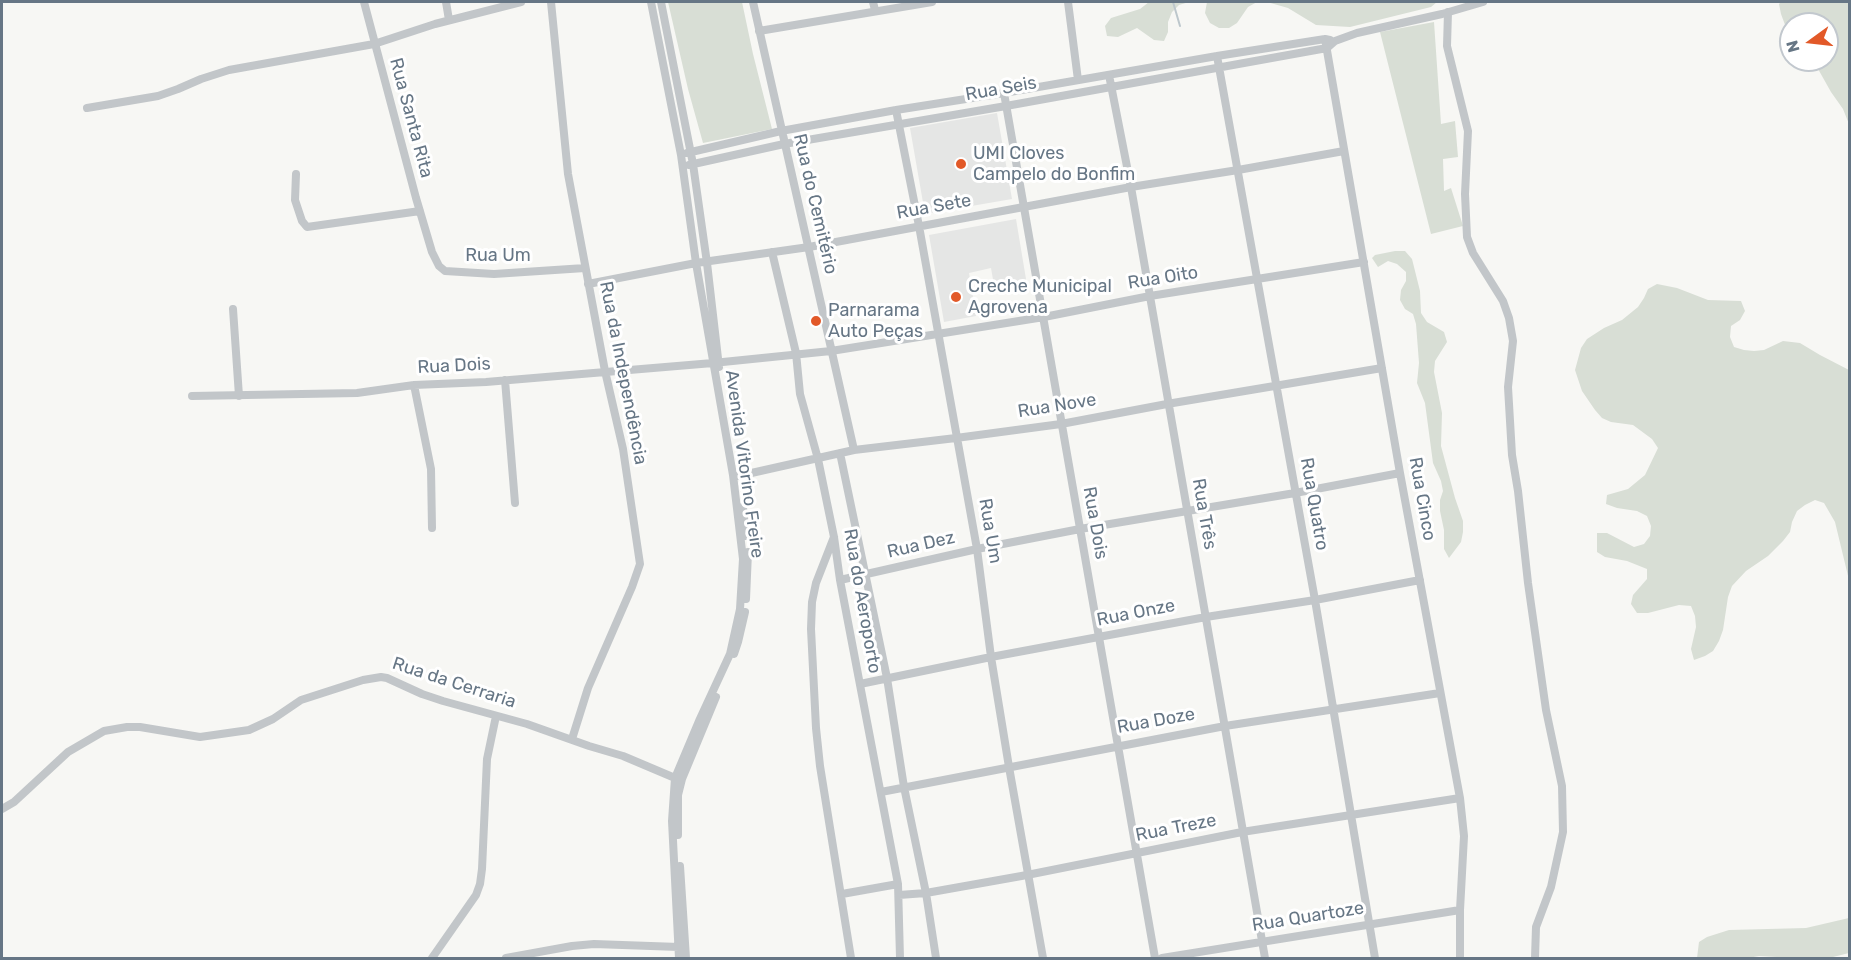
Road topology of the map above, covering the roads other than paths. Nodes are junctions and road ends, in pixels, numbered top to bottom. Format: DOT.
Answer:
graph roads {
  1 [pos="364,2"];
  2 [pos="446,2"];
  3 [pos="521,2"];
  4 [pos="551,2"];
  5 [pos="651,2"];
  6 [pos="661,2"];
  7 [pos="753,2"];
  8 [pos="932,2"];
  9 [pos="1068,2"];
  10 [pos="1483,2"];
  11 [pos="874,6"];
  12 [pos="1448,12"];
  13 [pos="449,20"];
  14 [pos="759,31"];
  15 [pos="1326,43"];
  16 [pos="374,44"];
  17 [pos="1217,56"];
  18 [pos="1219,66"];
  19 [pos="1109,75"];
  20 [pos="1078,80"];
  21 [pos="1111,86"];
  22 [pos="1004,93"];
  23 [pos="1006,106"];
  24 [pos="87,108"];
  25 [pos="896,110"];
  26 [pos="899,123"];
  27 [pos="781,131"];
  28 [pos="784,144"];
  29 [pos="1344,151"];
  30 [pos="691,152"];
  31 [pos="681,154"];
  32 [pos="693,164"];
  33 [pos="682,166"];
  34 [pos="1238,170"];
  35 [pos="296,174"];
  36 [pos="1131,187"];
  37 [pos="1023,208"];
  38 [pos="420,211"];
  39 [pos="919,226"];
  40 [pos="430,242"];
  41 [pos="809,247"];
  42 [pos="772,252"];
  43 [pos="1364,262"];
  44 [pos="696,263"];
  45 [pos="707,263"];
  46 [pos="585,268"];
  47 [pos="1257,280"];
  48 [pos="588,284"];
  49 [pos="1150,296"];
  50 [pos="233,309"];
  51 [pos="1044,317"];
  52 [pos="938,335"];
  53 [pos="831,351"];
  54 [pos="796,353"];
  55 [pos="716,363"];
  56 [pos="1382,368"];
  57 [pos="606,371"];
  58 [pos="505,380"];
  59 [pos="414,385"];
  60 [pos="1276,387"];
  61 [pos="192,396"];
  62 [pos="239,396"];
  63 [pos="1167,404"];
  64 [pos="1060,424"];
  65 [pos="956,438"];
  66 [pos="854,450"];
  67 [pos="840,453"];
  68 [pos="818,459"];
  69 [pos="1400,473"];
  70 [pos="738,477"];
  71 [pos="1295,493"];
  72 [pos="515,503"];
  73 [pos="1187,511"];
  74 [pos="432,528"];
  75 [pos="1080,529"];
  76 [pos="834,537"];
  77 [pos="977,549"];
  78 [pos="866,574"];
  79 [pos="840,580"];
  80 [pos="1420,580"];
  81 [pos="1315,600"];
  82 [pos="1206,616"];
  83 [pos="1099,637"];
  84 [pos="991,657"];
  85 [pos="887,678"];
  86 [pos="860,684"];
  87 [pos="1440,693"];
  88 [pos="1332,709"];
  89 [pos="496,716"];
  90 [pos="1225,726"];
  91 [pos="572,739"];
  92 [pos="1118,745"];
  93 [pos="1009,767"];
  94 [pos="675,778"];
  95 [pos="904,787"];
  96 [pos="881,792"];
  97 [pos="1460,798"];
  98 [pos="2,809"];
  99 [pos="1350,815"];
  100 [pos="1242,832"];
  101 [pos="1136,852"];
  102 [pos="1027,875"];
  103 [pos="898,884"];
  104 [pos="926,892"];
  105 [pos="842,894"];
  106 [pos="898,895"];
  107 [pos="1460,910"];
  108 [pos="1369,924"];
  109 [pos="1261,941"];
  110 [pos="679,946"];
  111 [pos="532,957"];
  112 [pos="432,958"];
  113 [pos="506,958"];
  114 [pos="680,958"];
  115 [pos="686,958"];
  116 [pos="851,958"];
  117 [pos="900,958"];
  118 [pos="936,958"];
  119 [pos="1043,958"];
  120 [pos="1155,958"];
  121 [pos="1162,958"];
  122 [pos="1264,958"];
  123 [pos="1375,958"];
  124 [pos="1460,958"];
  125 [pos="1535,958"];
  1 -- 16 [label="street, Rua Santa Rita"];
  2 -- 13 [label="street"];
  3 -- 13 [label="street"];
  4 -- 46 [label="street, Rua da Independência"];
  5 -- 31 [label="street, Avenida Vitorino Freire"];
  6 -- 30 [label="street, Avenida Vitorino Freire"];
  7 -- 14 [label="street, Rua do Cemitério"];
  8 -- 11 [label="street"];
  9 -- 20 [label="street"];
  10 -- 12 [label="street"];
  11 -- 14 [label="street"];
  12 -- 15 [label="street"];
  12 -- 125 [label="street"];
  13 -- 16 [label="street"];
  14 -- 27 [label="street, Rua do Cemitério"];
  15 -- 17 [label="street"];
  15 -- 18 [label="street, Rua Seis"];
  15 -- 29 [label="street, Rua Cinco"];
  16 -- 24 [label="street"];
  16 -- 38 [label="street, Rua Santa Rita"];
  17 -- 18 [label="street, Rua Quatro"];
  17 -- 19 [label="street"];
  18 -- 21 [label="street, Rua Seis"];
  18 -- 34 [label="street, Rua Quatro"];
  19 -- 20 [label="street"];
  19 -- 21 [label="street, Rua Três"];
  20 -- 22 [label="street"];
  21 -- 23 [label="street, Rua Seis"];
  21 -- 36 [label="street, Rua Três"];
  22 -- 23 [label="street, Rua Dois"];
  22 -- 25 [label="street"];
  23 -- 26 [label="street, Rua Seis"];
  23 -- 37 [label="street, Rua Dois"];
  25 -- 26 [label="street, Rua Um"];
  25 -- 27 [label="street"];
  26 -- 28 [label="street, Rua Seis"];
  26 -- 39 [label="street, Rua Um"];
  27 -- 28 [label="street, Rua do Cemitério"];
  27 -- 30 [label="street"];
  28 -- 32 [label="street, Rua Seis"];
  28 -- 41 [label="street, Rua do Cemitério"];
  29 -- 34 [label="street, Rua Sete"];
  29 -- 43 [label="street, Rua Cinco"];
  30 -- 31 [label="street"];
  30 -- 32 [label="street, Avenida Vitorino Freire"];
  31 -- 33 [label="street, Avenida Vitorino Freire"];
  32 -- 33 [label="street, Rua Seis"];
  32 -- 45 [label="street, Avenida Vitorino Freire"];
  33 -- 44 [label="street, Avenida Vitorino Freire"];
  34 -- 36 [label="street, Rua Sete"];
  34 -- 47 [label="street, Rua Quatro"];
  35 -- 38 [label="street"];
  36 -- 37 [label="street, Rua Sete"];
  36 -- 49 [label="street, Rua Três"];
  37 -- 39 [label="street, Rua Sete"];
  37 -- 51 [label="street, Rua Dois"];
  38 -- 40 [label="street, Rua Santa Rita"];
  39 -- 41 [label="street, Rua Sete"];
  39 -- 52 [label="street, Rua Um"];
  40 -- 46 [label="street, Rua Um"];
  41 -- 42 [label="street, Rua Sete"];
  41 -- 53 [label="street, Rua do Cemitério"];
  42 -- 45 [label="street, Rua Sete"];
  42 -- 54 [label="street, Rua do Aeroporto"];
  43 -- 47 [label="street, Rua Oito"];
  43 -- 56 [label="street, Rua Cinco"];
  44 -- 45 [label="street"];
  44 -- 48 [label="street"];
  44 -- 55 [label="street, Avenida Vitorino Freire"];
  45 -- 55 [label="street, Avenida Vitorino Freire"];
  46 -- 48 [label="street, Rua da Independência"];
  47 -- 49 [label="street, Rua Oito"];
  47 -- 60 [label="street, Rua Quatro"];
  48 -- 57 [label="street, Rua da Independência"];
  49 -- 51 [label="street, Rua Oito"];
  49 -- 63 [label="street, Rua Três"];
  50 -- 62 [label="street"];
  51 -- 52 [label="street, Rua Oito"];
  51 -- 64 [label="street, Rua Dois"];
  52 -- 53 [label="street, Rua Oito"];
  52 -- 65 [label="street, Rua Um"];
  53 -- 54 [label="street, Rua Oito"];
  53 -- 66 [label="street, Rua do Cemitério"];
  54 -- 55 [label="street, Rua Oito"];
  54 -- 68 [label="street, Rua do Aeroporto"];
  55 -- 57 [label="street, Rua Dois"];
  55 -- 70 [label="street, Avenida Vitorino Freire"];
  55 -- 94 [label="street, Avenida Vitorino Freire"];
  56 -- 60 [label="street, Rua Nove"];
  56 -- 69 [label="street, Rua Cinco"];
  57 -- 58 [label="street, Rua Dois"];
  57 -- 91 [label="street, Rua da Independência"];
  58 -- 59 [label="street, Rua Dois"];
  58 -- 72 [label="street"];
  59 -- 62 [label="street, Rua Dois"];
  59 -- 74 [label="street"];
  60 -- 63 [label="street, Rua Nove"];
  60 -- 71 [label="street, Rua Quatro"];
  61 -- 62 [label="street, Rua Dois"];
  63 -- 64 [label="street, Rua Nove"];
  63 -- 73 [label="street, Rua Três"];
  64 -- 65 [label="street, Rua Nove"];
  64 -- 75 [label="street, Rua Dois"];
  65 -- 66 [label="street, Rua Nove"];
  65 -- 77 [label="street, Rua Um"];
  66 -- 67 [label="street, Rua Nove"];
  67 -- 68 [label="street, Rua Nove"];
  67 -- 78 [label="street"];
  68 -- 70 [label="street, Rua Nove"];
  68 -- 76 [label="street, Rua do Aeroporto"];
  69 -- 71 [label="street, Rua Dez"];
  69 -- 80 [label="street, Rua Cinco"];
  70 -- 115 [label="street, Avenida Vitorino Freire"];
  71 -- 73 [label="street, Rua Dez"];
  71 -- 81 [label="street, Rua Quatro"];
  73 -- 75 [label="street, Rua Dez"];
  73 -- 82 [label="street, Rua Três"];
  75 -- 77 [label="street, Rua Dez"];
  75 -- 83 [label="street, Rua Dois"];
  76 -- 79 [label="street, Rua do Aeroporto"];
  76 -- 105 [label="street"];
  77 -- 78 [label="street, Rua Dez"];
  77 -- 84 [label="street, Rua Um"];
  78 -- 79 [label="street, Rua Dez"];
  78 -- 85 [label="street"];
  79 -- 86 [label="street, Rua do Aeroporto"];
  80 -- 81 [label="street, Rua Onze"];
  80 -- 87 [label="street, Rua Cinco"];
  81 -- 82 [label="street, Rua Onze"];
  81 -- 88 [label="street, Rua Quatro"];
  82 -- 83 [label="street, Rua Onze"];
  82 -- 90 [label="street, Rua Três"];
  83 -- 84 [label="street, Rua Onze"];
  83 -- 92 [label="street, Rua Dois"];
  84 -- 85 [label="street, Rua Onze"];
  84 -- 93 [label="street, Rua Um"];
  85 -- 86 [label="street, Rua Onze"];
  85 -- 95 [label="street"];
  86 -- 96 [label="street, Rua do Aeroporto"];
  87 -- 88 [label="street, Rua Doze"];
  87 -- 97 [label="street, Rua Cinco"];
  88 -- 90 [label="street, Rua Doze"];
  88 -- 99 [label="street, Rua Quatro"];
  89 -- 91 [label="street, Rua da Cerraria"];
  89 -- 98 [label="street, Rua da Cerraria"];
  89 -- 112 [label="street"];
  90 -- 92 [label="street, Rua Doze"];
  90 -- 100 [label="street, Rua Três"];
  91 -- 94 [label="street, Rua da Cerraria"];
  92 -- 93 [label="street, Rua Doze"];
  92 -- 101 [label="street, Rua Dois"];
  93 -- 95 [label="street, Rua Doze"];
  93 -- 102 [label="street, Rua Um"];
  94 -- 110 [label="street, Avenida Vitorino Freire"];
  95 -- 96 [label="street, Rua Doze"];
  95 -- 104 [label="street"];
  96 -- 103 [label="street, Rua do Aeroporto"];
  97 -- 99 [label="street, Rua Treze"];
  97 -- 107 [label="street, Rua Cinco"];
  99 -- 100 [label="street, Rua Treze"];
  99 -- 108 [label="street, Rua Quatro"];
  100 -- 101 [label="street, Rua Treze"];
  100 -- 109 [label="street, Rua Três"];
  101 -- 102 [label="street, Rua Treze"];
  101 -- 120 [label="street, Rua Dois"];
  102 -- 104 [label="street, Rua Treze"];
  102 -- 119 [label="street, Rua Um"];
  103 -- 105 [label="street"];
  103 -- 106 [label="street, Rua do Aeroporto"];
  104 -- 106 [label="street, Rua Treze"];
  104 -- 118 [label="street"];
  105 -- 116 [label="street"];
  106 -- 117 [label="street, Rua do Aeroporto"];
  107 -- 108 [label="street, Rua Quartoze"];
  107 -- 124 [label="street, Rua Cinco"];
  108 -- 109 [label="street, Rua Quartoze"];
  108 -- 123 [label="street, Rua Quatro"];
  109 -- 121 [label="street, Rua Quartoze"];
  109 -- 122 [label="street, Rua Três"];
  110 -- 111 [label="street"];
  110 -- 114 [label="street, Avenida Vitorino Freire"];
  111 -- 113 [label="street"];
}
